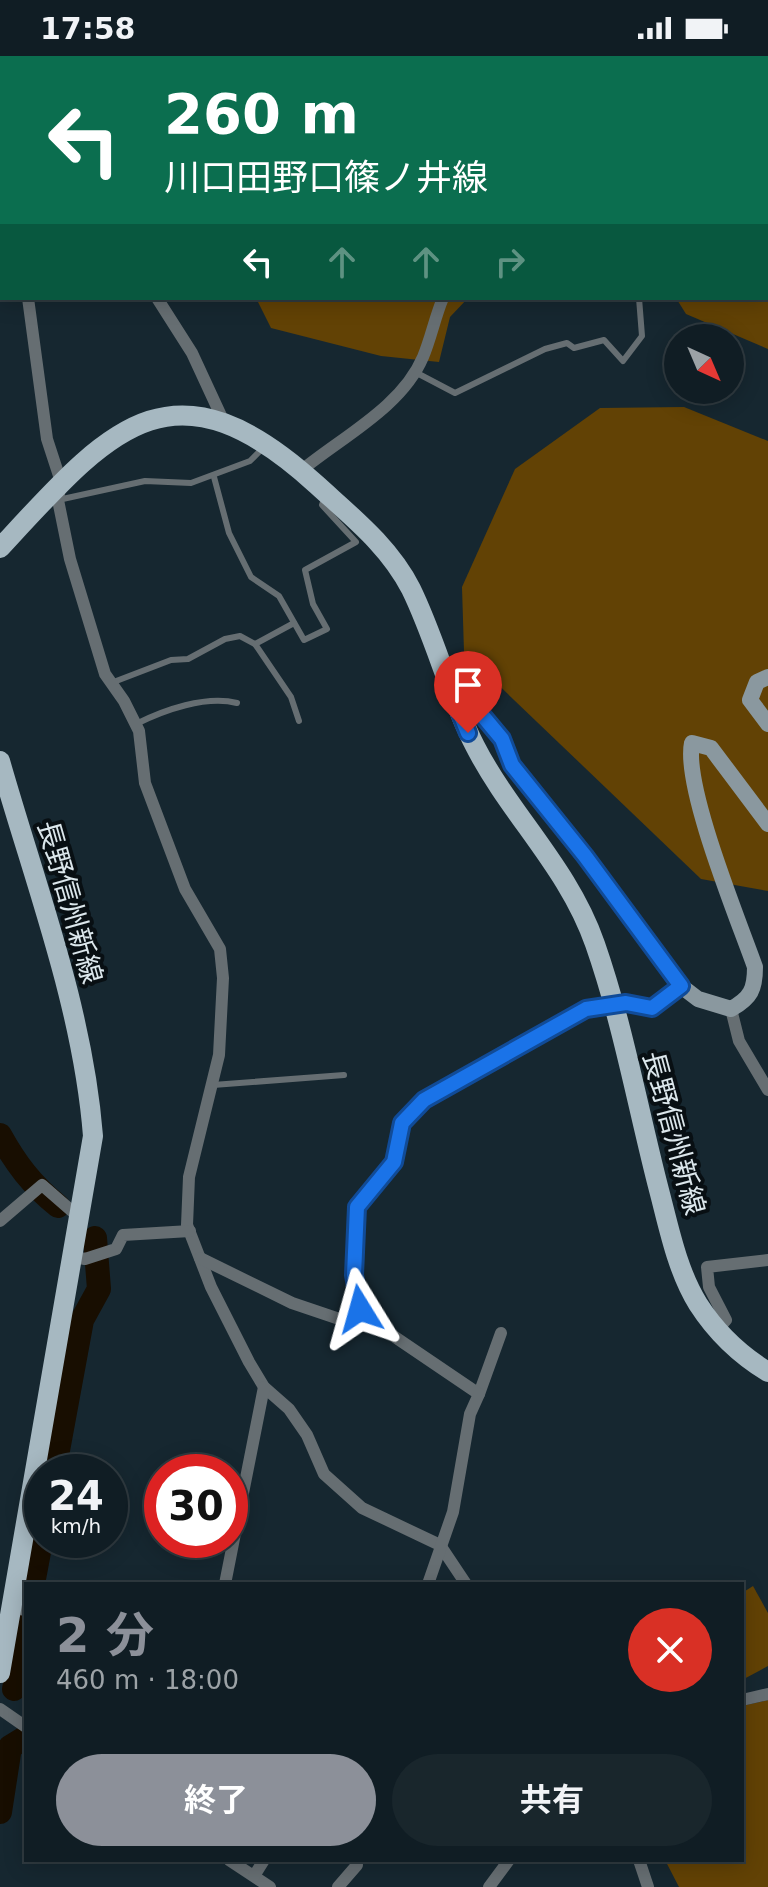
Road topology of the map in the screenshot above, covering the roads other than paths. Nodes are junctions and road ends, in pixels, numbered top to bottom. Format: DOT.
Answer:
graph roads {
  1 [pos="28,300"];
  2 [pos="158,300"];
  3 [pos="442,300"];
  4 [pos="640,300"];
  5 [pos="415,372"];
  6 [pos="223,420"];
  7 [pos="265,446"];
  8 [pos="302,470"];
  9 [pos="214,477"];
  10 [pos="60,491"];
  11 [pos="326,493"];
  12 [pos="0,548"];
  13 [pos="294,623"];
  14 [pos="255,644"];
  15 [pos="768,677"];
  16 [pos="111,683"];
  17 [pos="452,694"];
  18 [pos="237,703"];
  19 [pos="299,721"];
  20 [pos="136,724"];
  21 [pos="768,724"];
  22 [pos="0,761"];
  23 [pos="768,824"];
  24 [pos="681,986"];
  25 [pos="731,1009"];
  26 [pos="344,1075"];
  27 [pos="213,1085"];
  28 [pos="768,1090"];
  29 [pos="81,1219"];
  30 [pos="0,1221"];
  31 [pos="190,1231"];
  32 [pos="80,1258"];
  33 [pos="200,1258"];
  34 [pos="768,1260"];
  35 [pos="380,1326"];
  36 [pos="717,1330"];
  37 [pos="501,1333"];
  38 [pos="768,1372"];
  39 [pos="264,1387"];
  40 [pos="479,1394"];
  41 [pos="440,1545"];
  42 [pos="26,1582"];
  43 [pos="225,1582"];
  44 [pos="429,1582"];
  45 [pos="465,1582"];
  46 [pos="22,1609"];
  47 [pos="0,1673"];
  48 [pos="768,1694"];
  49 [pos="744,1700"];
  50 [pos="0,1709"];
  51 [pos="24,1726"];
  52 [pos="232,1862"];
  53 [pos="263,1862"];
  54 [pos="508,1862"];
  55 [pos="640,1862"];
  56 [pos="357,1865"];
  57 [pos="254,1876"];
  58 [pos="270,1887"];
  59 [pos="338,1887"];
  60 [pos="489,1887"];
  61 [pos="648,1887"];
  1 -- 10 [label="street"];
  2 -- 6 [label="street"];
  3 -- 5 [label="street"];
  4 -- 5 [label="lane"];
  5 -- 8 [label="street"];
  6 -- 7 [label="main road, 長野信州新線"];
  6 -- 10 [label="main road, 長野信州新線"];
  7 -- 8 [label="main road, 長野信州新線"];
  7 -- 9 [label="lane"];
  8 -- 11 [label="main road, 長野信州新線"];
  9 -- 10 [label="lane"];
  9 -- 13 [label="lane"];
  10 -- 12 [label="main road, 長野信州新線"];
  10 -- 16 [label="street"];
  11 -- 13 [label="lane"];
  11 -- 17 [label="main road, 長野信州新線"];
  13 -- 14 [label="lane"];
  14 -- 16 [label="lane"];
  14 -- 19 [label="lane"];
  15 -- 21 [label="main road"];
  16 -- 20 [label="street"];
  17 -- 24 [label="main road"];
  17 -- 36 [label="main road, 長野信州新線"];
  18 -- 20 [label="lane"];
  20 -- 27 [label="street"];
  22 -- 29 [label="main road, 長野信州新線"];
  23 -- 25 [label="main road"];
  24 -- 25 [label="main road"];
  24 -- 35 [label="street"];
  25 -- 28 [label="street"];
  26 -- 27 [label="lane"];
  27 -- 31 [label="street"];
  29 -- 30 [label="street"];
  29 -- 32 [label="main road, 長野信州新線"];
  31 -- 32 [label="street"];
  31 -- 33 [label="street"];
  32 -- 42 [label="main road, 長野信州新線"];
  33 -- 35 [label="street"];
  33 -- 39 [label="street"];
  34 -- 36 [label="street"];
  35 -- 40 [label="street"];
  36 -- 38 [label="main road, 長野信州新線"];
  37 -- 40 [label="street"];
  39 -- 41 [label="street"];
  39 -- 43 [label="street"];
  40 -- 41 [label="street"];
  41 -- 44 [label="street"];
  41 -- 45 [label="street"];
  46 -- 47 [label="main road, 長野信州新線"];
  48 -- 49 [label="street"];
  50 -- 51 [label="street"];
  52 -- 57 [label="street"];
  53 -- 57 [label="street"];
  54 -- 60 [label="street"];
  55 -- 61 [label="street"];
  56 -- 59 [label="street"];
  57 -- 58 [label="street"];
}
